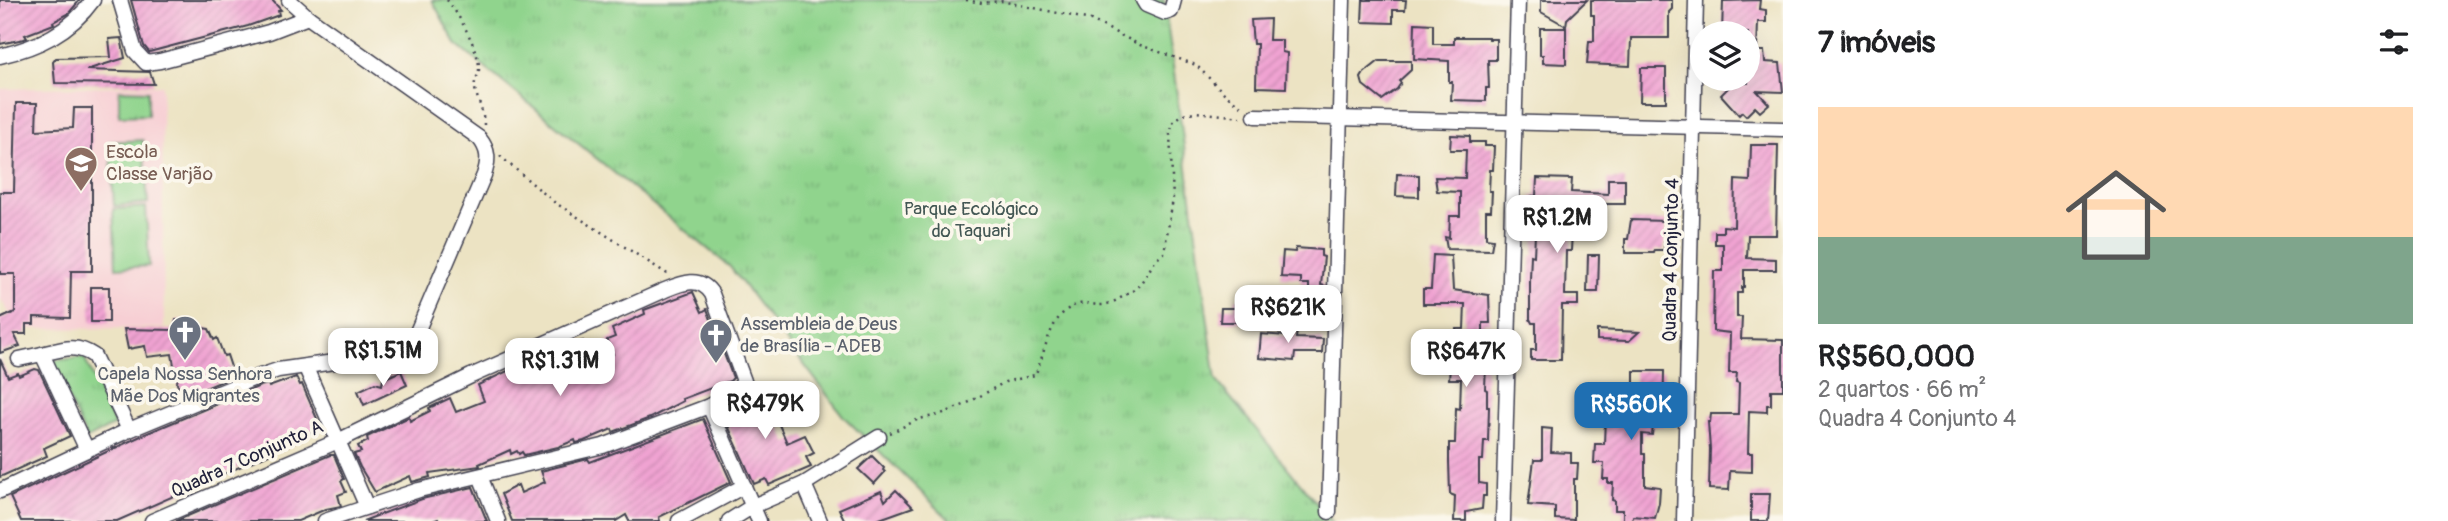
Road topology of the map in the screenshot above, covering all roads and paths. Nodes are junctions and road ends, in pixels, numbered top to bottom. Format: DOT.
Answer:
graph roads {
  1 [pos="93,0"];
  2 [pos="120,0"];
  3 [pos="289,0"];
  4 [pos="447,0"];
  5 [pos="966,0"];
  6 [pos="1143,0"];
  7 [pos="1174,0"];
  8 [pos="1343,0"];
  9 [pos="1518,0"];
  10 [pos="1696,0"];
  11 [pos="308,17"];
  12 [pos="0,56"];
  13 [pos="1255,116"];
  14 [pos="1340,120"];
  15 [pos="1514,123"];
  16 [pos="1693,127"];
  17 [pos="1783,129"];
  18 [pos="479,138"];
  19 [pos="682,283"];
  20 [pos="42,354"];
  21 [pos="19,359"];
  22 [pos="306,368"];
  23 [pos="709,406"];
  24 [pos="129,430"];
  25 [pos="879,437"];
  26 [pos="338,441"];
  27 [pos="87,450"];
  28 [pos="480,476"];
  29 [pos="804,484"];
  30 [pos="744,486"];
  31 [pos="0,491"];
  32 [pos="753,506"];
  33 [pos="367,507"];
  34 [pos="1329,512"];
  35 [pos="152,521"];
  36 [pos="325,521"];
  37 [pos="498,521"];
  38 [pos="679,521"];
  39 [pos="729,521"];
  40 [pos="759,521"];
  41 [pos="820,521"];
  42 [pos="1503,521"];
  43 [pos="1684,521"];
  1 -- 12 [label="street"];
  2 -- 11 [label="street"];
  3 -- 11 [label="street"];
  4 -- 18 [label="path"];
  5 -- 13 [label="path"];
  6 -- 7 [label="street"];
  8 -- 14 [label="street"];
  9 -- 15 [label="street"];
  10 -- 16 [label="street, Quadra 4 Conjunto 4"];
  11 -- 18 [label="street"];
  13 -- 14 [label="street"];
  13 -- 25 [label="path"];
  14 -- 15 [label="street"];
  14 -- 34 [label="street"];
  15 -- 16 [label="street"];
  15 -- 42 [label="street"];
  16 -- 17 [label="street"];
  16 -- 43 [label="street, Quadra 4 Conjunto 4"];
  18 -- 19 [label="path"];
  18 -- 22 [label="street"];
  19 -- 23 [label="street"];
  19 -- 26 [label="street"];
  20 -- 21 [label="street"];
  20 -- 24 [label="street"];
  20 -- 27 [label="street"];
  22 -- 24 [label="street"];
  22 -- 26 [label="street, Quadra 7 Conjunto A"];
  23 -- 28 [label="street"];
  23 -- 30 [label="street"];
  24 -- 27 [label="street"];
  25 -- 29 [label="street"];
  26 -- 33 [label="street"];
  26 -- 35 [label="street, Quadra 7 Conjunto A"];
  27 -- 31 [label="street"];
  28 -- 33 [label="street"];
  28 -- 37 [label="street"];
  29 -- 32 [label="street"];
  29 -- 41 [label="street"];
  30 -- 32 [label="street"];
  30 -- 38 [label="street"];
  32 -- 39 [label="street"];
  32 -- 40 [label="street"];
  33 -- 36 [label="street"];
}
